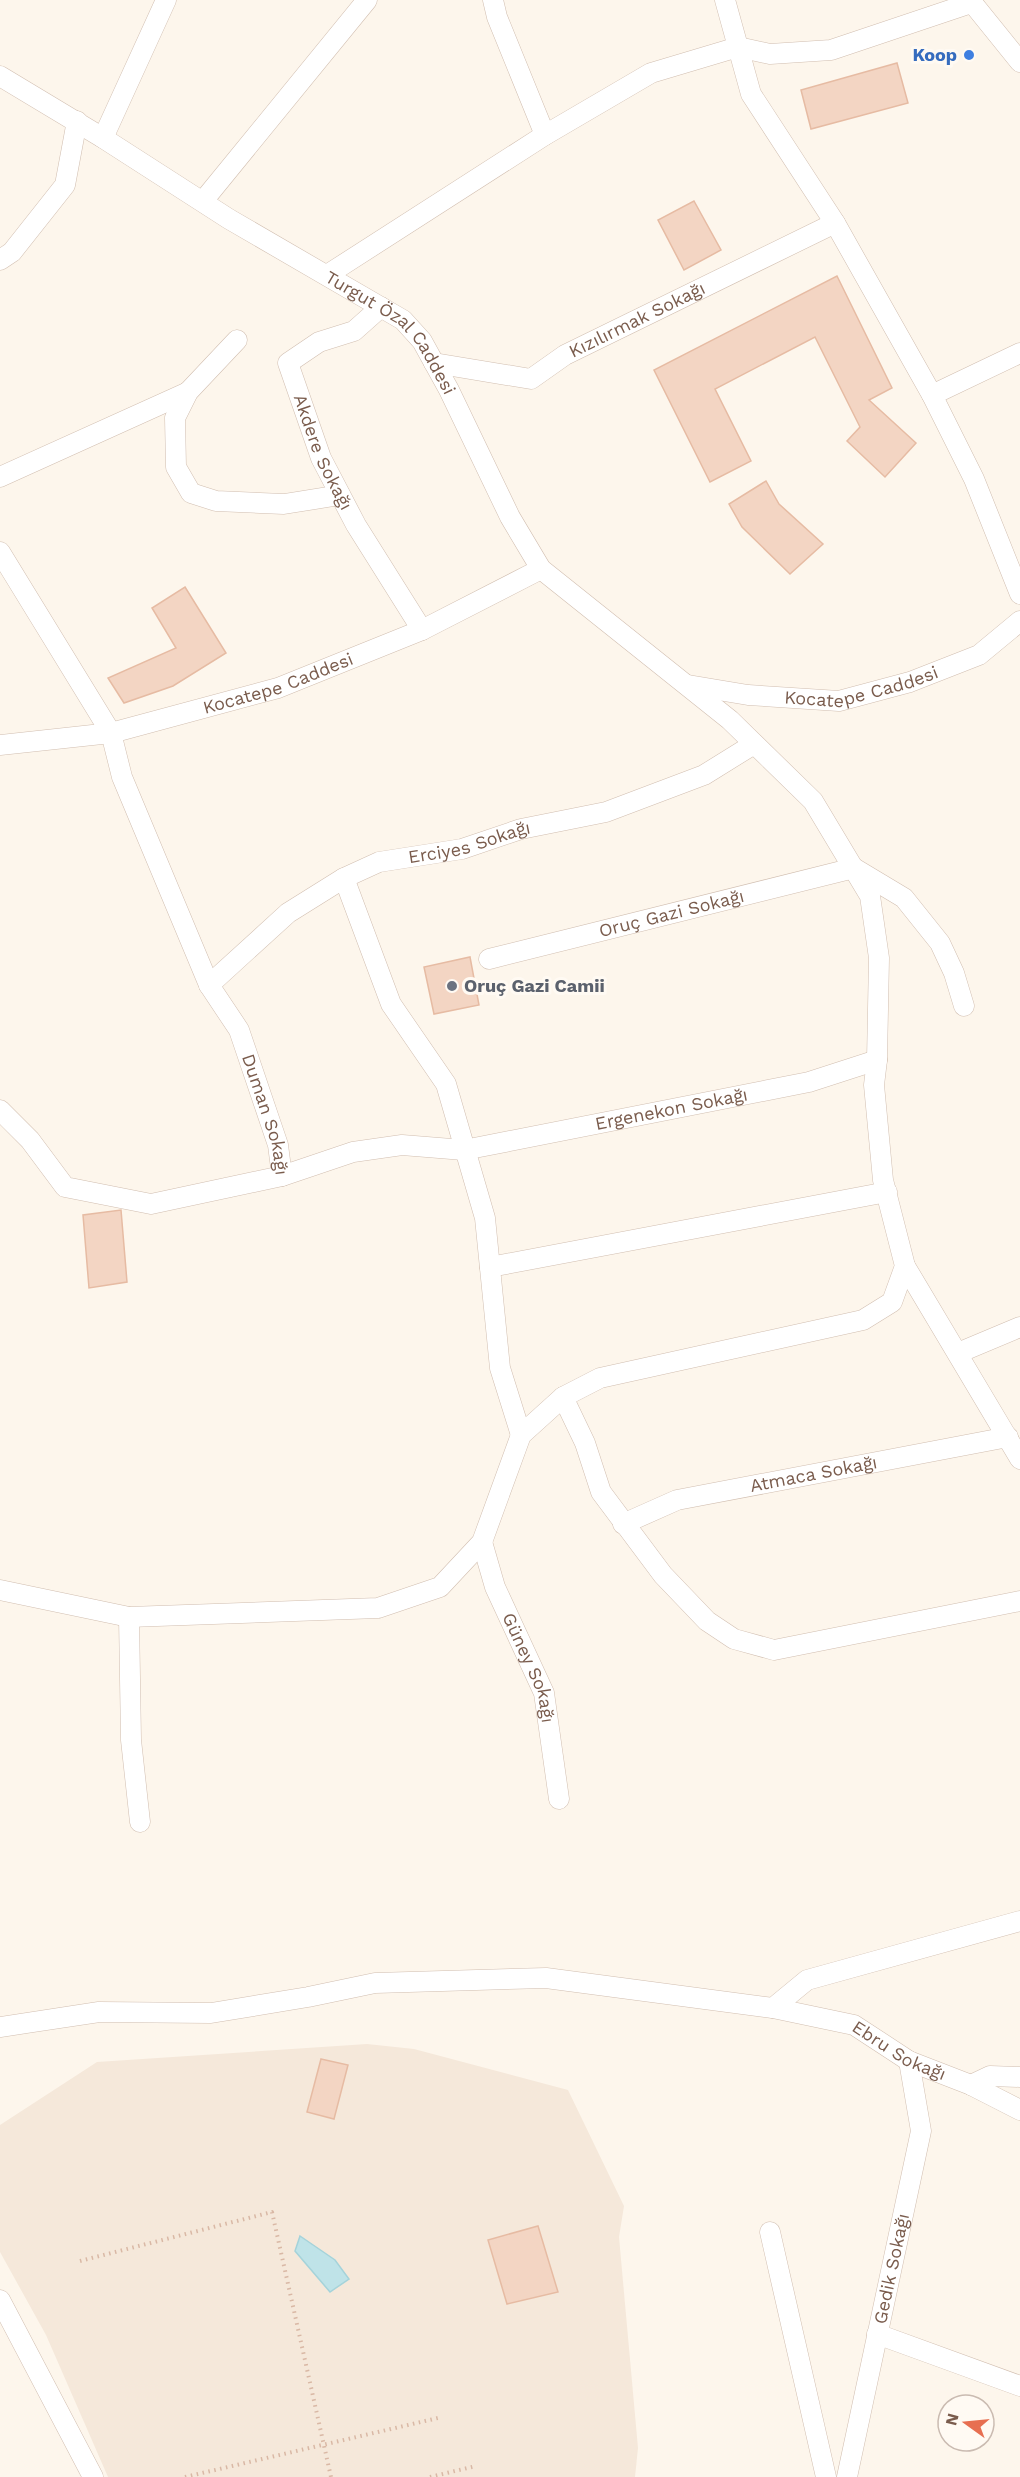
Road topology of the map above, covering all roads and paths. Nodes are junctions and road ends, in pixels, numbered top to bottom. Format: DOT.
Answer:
graph roads {
  1 [pos="166,0"];
  2 [pos="367,0"];
  3 [pos="493,0"];
  4 [pos="725,0"];
  5 [pos="971,1"];
  6 [pos="738,47"];
  7 [pos="1020,62"];
  8 [pos="0,76"];
  9 [pos="77,122"];
  10 [pos="544,135"];
  11 [pos="103,138"];
  12 [pos="202,201"];
  13 [pos="835,223"];
  14 [pos="0,260"];
  15 [pos="327,275"];
  16 [pos="381,307"];
  17 [pos="237,340"];
  18 [pos="1020,353"];
  19 [pos="434,363"];
  20 [pos="188,392"];
  21 [pos="932,395"];
  22 [pos="0,477"];
  23 [pos="340,495"];
  24 [pos="0,552"];
  25 [pos="541,569"];
  26 [pos="1020,594"];
  27 [pos="1020,621"];
  28 [pos="422,630"];
  29 [pos="686,684"];
  30 [pos="111,733"];
  31 [pos="754,744"];
  32 [pos="0,745"];
  33 [pos="854,868"];
  34 [pos="344,878"];
  35 [pos="489,960"];
  36 [pos="209,985"];
  37 [pos="964,1006"];
  38 [pos="877,1060"];
  39 [pos="0,1110"];
  40 [pos="464,1150"];
  41 [pos="282,1176"];
  42 [pos="886,1192"];
  43 [pos="905,1266"];
  44 [pos="490,1267"];
  45 [pos="1020,1327"];
  46 [pos="958,1353"];
  47 [pos="563,1397"];
  48 [pos="521,1436"];
  49 [pos="1008,1437"];
  50 [pos="1020,1459"];
  51 [pos="623,1524"];
  52 [pos="482,1542"];
  53 [pos="0,1590"];
  54 [pos="1020,1601"];
  55 [pos="129,1617"];
  56 [pos="559,1799"];
  57 [pos="140,1822"];
  58 [pos="1020,1921"];
  59 [pos="773,2008"];
  60 [pos="0,2026"];
  61 [pos="909,2061"];
  62 [pos="1020,2078"];
  63 [pos="971,2085"];
  64 [pos="1020,2110"];
  65 [pos="770,2232"];
  66 [pos="80,2261"];
  67 [pos="0,2301"];
  68 [pos="877,2334"];
  69 [pos="1020,2386"];
  70 [pos="438,2418"];
  71 [pos="322,2444"];
  72 [pos="476,2466"];
  73 [pos="93,2477"];
  74 [pos="185,2477"];
  75 [pos="331,2477"];
  76 [pos="430,2477"];
  77 [pos="826,2477"];
  78 [pos="847,2477"];
  1 -- 11 [label="street"];
  2 -- 12 [label="street"];
  3 -- 10 [label="street"];
  4 -- 6 [label="street"];
  5 -- 6 [label="street"];
  5 -- 7 [label="street"];
  6 -- 10 [label="street"];
  6 -- 13 [label="street"];
  8 -- 9 [label="street, Turgut Özal Caddesi"];
  9 -- 11 [label="street, Turgut Özal Caddesi"];
  9 -- 14 [label="street"];
  10 -- 15 [label="street"];
  11 -- 12 [label="street, Turgut Özal Caddesi"];
  12 -- 15 [label="street, Turgut Özal Caddesi"];
  13 -- 19 [label="street, Kızılırmak Sokağı"];
  13 -- 21 [label="street"];
  15 -- 16 [label="street, Turgut Özal Caddesi"];
  16 -- 19 [label="street, Turgut Özal Caddesi"];
  16 -- 23 [label="street, Akdere Sokağı"];
  17 -- 20 [label="street"];
  18 -- 21 [label="street"];
  19 -- 25 [label="street, Turgut Özal Caddesi"];
  20 -- 22 [label="street"];
  20 -- 23 [label="street"];
  21 -- 26 [label="street"];
  23 -- 28 [label="street, Akdere Sokağı"];
  24 -- 30 [label="street, Duman Sokağı"];
  25 -- 28 [label="street, Kocatepe Caddesi"];
  25 -- 29 [label="street, Turgut Özal Caddesi"];
  27 -- 29 [label="street, Kocatepe Caddesi"];
  28 -- 30 [label="street, Kocatepe Caddesi"];
  29 -- 31 [label="street, Turgut Özal Caddesi"];
  30 -- 32 [label="street, Kocatepe Caddesi"];
  30 -- 36 [label="street, Duman Sokağı"];
  31 -- 33 [label="street, Turgut Özal Caddesi"];
  31 -- 34 [label="street, Erciyes Sokağı"];
  33 -- 35 [label="street, Oruç Gazi Sokağı"];
  33 -- 37 [label="street"];
  33 -- 38 [label="street, Turgut Özal Caddesi"];
  34 -- 36 [label="street, Erciyes Sokağı"];
  34 -- 40 [label="street"];
  36 -- 41 [label="street, Duman Sokağı"];
  38 -- 40 [label="street, Ergenekon Sokağı"];
  38 -- 42 [label="street, Turgut Özal Caddesi"];
  39 -- 41 [label="street"];
  40 -- 41 [label="street, Duman Sokağı"];
  40 -- 44 [label="street"];
  42 -- 43 [label="street, Turgut Özal Caddesi"];
  42 -- 44 [label="street"];
  43 -- 46 [label="street, Turgut Özal Caddesi"];
  43 -- 47 [label="street"];
  44 -- 48 [label="street"];
  45 -- 46 [label="street"];
  46 -- 49 [label="street, Turgut Özal Caddesi"];
  47 -- 48 [label="street"];
  47 -- 51 [label="street"];
  48 -- 52 [label="street"];
  49 -- 50 [label="street, Turgut Özal Caddesi"];
  49 -- 51 [label="street, Atmaca Sokağı"];
  51 -- 54 [label="street"];
  52 -- 55 [label="street"];
  52 -- 56 [label="street, Güney Sokağı"];
  53 -- 55 [label="street"];
  55 -- 57 [label="street"];
  58 -- 59 [label="street"];
  59 -- 60 [label="street, Ebru Sokağı"];
  59 -- 61 [label="street, Ebru Sokağı"];
  61 -- 63 [label="street, Ebru Sokağı"];
  61 -- 68 [label="street, Gedik Sokağı"];
  62 -- 63 [label="street"];
  63 -- 64 [label="street, Ebru Sokağı"];
  65 -- 77 [label="street"];
  66 -- 71 [label="path"];
  67 -- 73 [label="street"];
  68 -- 69 [label="street"];
  68 -- 78 [label="street, Gedik Sokağı"];
  70 -- 71 [label="path"];
  71 -- 74 [label="path"];
  71 -- 75 [label="path"];
  72 -- 76 [label="path"];
}
